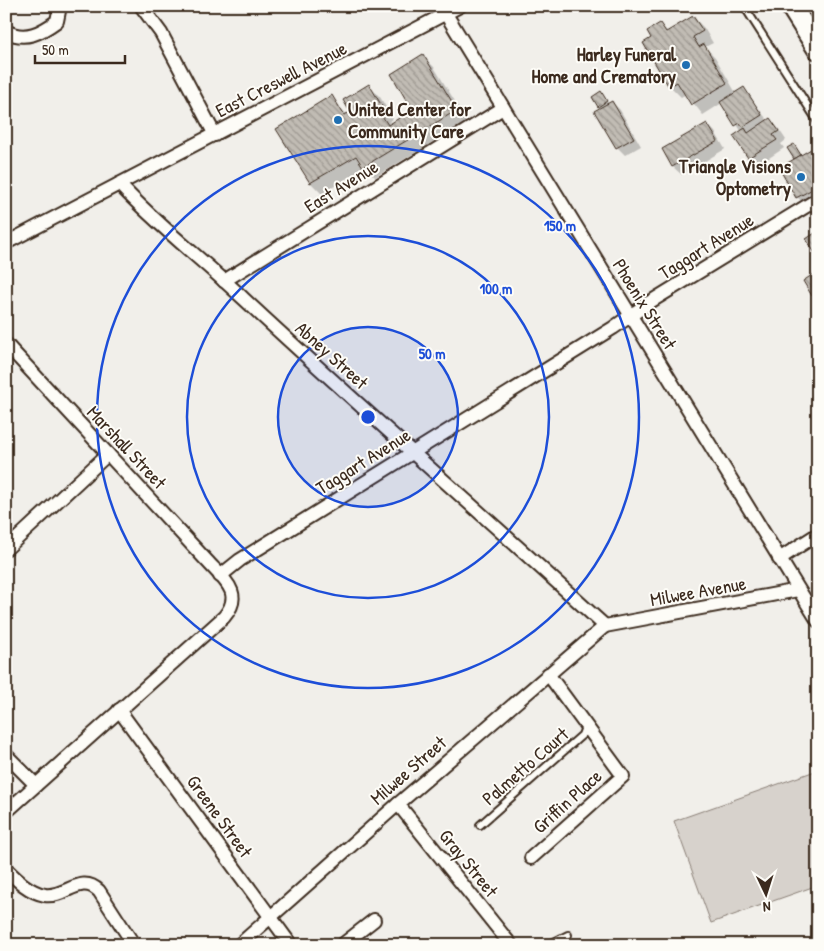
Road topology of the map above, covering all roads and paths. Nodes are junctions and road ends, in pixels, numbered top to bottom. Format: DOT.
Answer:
graph roads {
  1 [pos="60,6"];
  2 [pos="141,6"];
  3 [pos="460,6"];
  4 [pos="744,6"];
  5 [pos="791,6"];
  6 [pos="443,10"];
  7 [pos="6,31"];
  8 [pos="818,49"];
  9 [pos="503,108"];
  10 [pos="818,122"];
  11 [pos="214,135"];
  12 [pos="119,184"];
  13 [pos="818,200"];
  14 [pos="6,243"];
  15 [pos="224,281"];
  16 [pos="631,316"];
  17 [pos="6,344"];
  18 [pos="413,452"];
  19 [pos="108,454"];
  20 [pos="818,534"];
  21 [pos="6,549"];
  22 [pos="779,558"];
  23 [pos="220,576"];
  24 [pos="798,590"];
  25 [pos="818,622"];
  26 [pos="604,626"];
  27 [pos="548,674"];
  28 [pos="119,710"];
  29 [pos="585,727"];
  30 [pos="6,755"];
  31 [pos="36,785"];
  32 [pos="398,804"];
  33 [pos="6,812"];
  34 [pos="480,825"];
  35 [pos="532,858"];
  36 [pos="6,869"];
  37 [pos="270,916"];
  38 [pos="374,920"];
  39 [pos="568,935"];
  40 [pos="134,945"];
  41 [pos="239,945"];
  42 [pos="291,945"];
  43 [pos="342,945"];
  44 [pos="511,945"];
  45 [pos="548,945"];
  1 -- 7 [label="street"];
  2 -- 11 [label="street"];
  3 -- 6 [label="street, East Creswell Avenue"];
  4 -- 10 [label="lane"];
  5 -- 8 [label="main road"];
  6 -- 9 [label="street, Phoenix Street"];
  6 -- 11 [label="street, East Creswell Avenue"];
  9 -- 15 [label="street, East Avenue"];
  9 -- 16 [label="street, Phoenix Street"];
  11 -- 12 [label="street, East Creswell Avenue"];
  12 -- 14 [label="street, East Creswell Avenue"];
  12 -- 15 [label="street, Abney Street"];
  13 -- 16 [label="street, Taggart Avenue"];
  15 -- 18 [label="street, Abney Street"];
  16 -- 18 [label="street, Taggart Avenue"];
  16 -- 22 [label="street, Phoenix Street"];
  17 -- 19 [label="street, Marshall Street"];
  18 -- 23 [label="street, Taggart Avenue"];
  18 -- 26 [label="street, Abney Street"];
  19 -- 21 [label="street"];
  19 -- 23 [label="street, Marshall Street"];
  20 -- 22 [label="street"];
  22 -- 24 [label="street, Phoenix Street"];
  23 -- 28 [label="street"];
  24 -- 25 [label="street, Phoenix Street"];
  24 -- 26 [label="street, Milwee Avenue"];
  26 -- 27 [label="street, Milwee Street"];
  27 -- 29 [label="street, Griffin Place"];
  27 -- 32 [label="street, Milwee Street"];
  28 -- 31 [label="street"];
  28 -- 37 [label="street, Greene Street"];
  29 -- 34 [label="lane, Palmetto Court"];
  29 -- 35 [label="street, Griffin Place"];
  30 -- 31 [label="street"];
  31 -- 33 [label="street"];
  32 -- 37 [label="street, Milwee Street"];
  32 -- 44 [label="street, Gray Street"];
  36 -- 40 [label="street"];
  37 -- 41 [label="street, Milwee Street"];
  37 -- 42 [label="street, Greene Street"];
  38 -- 43 [label="street"];
  39 -- 45 [label="lane"];
}
